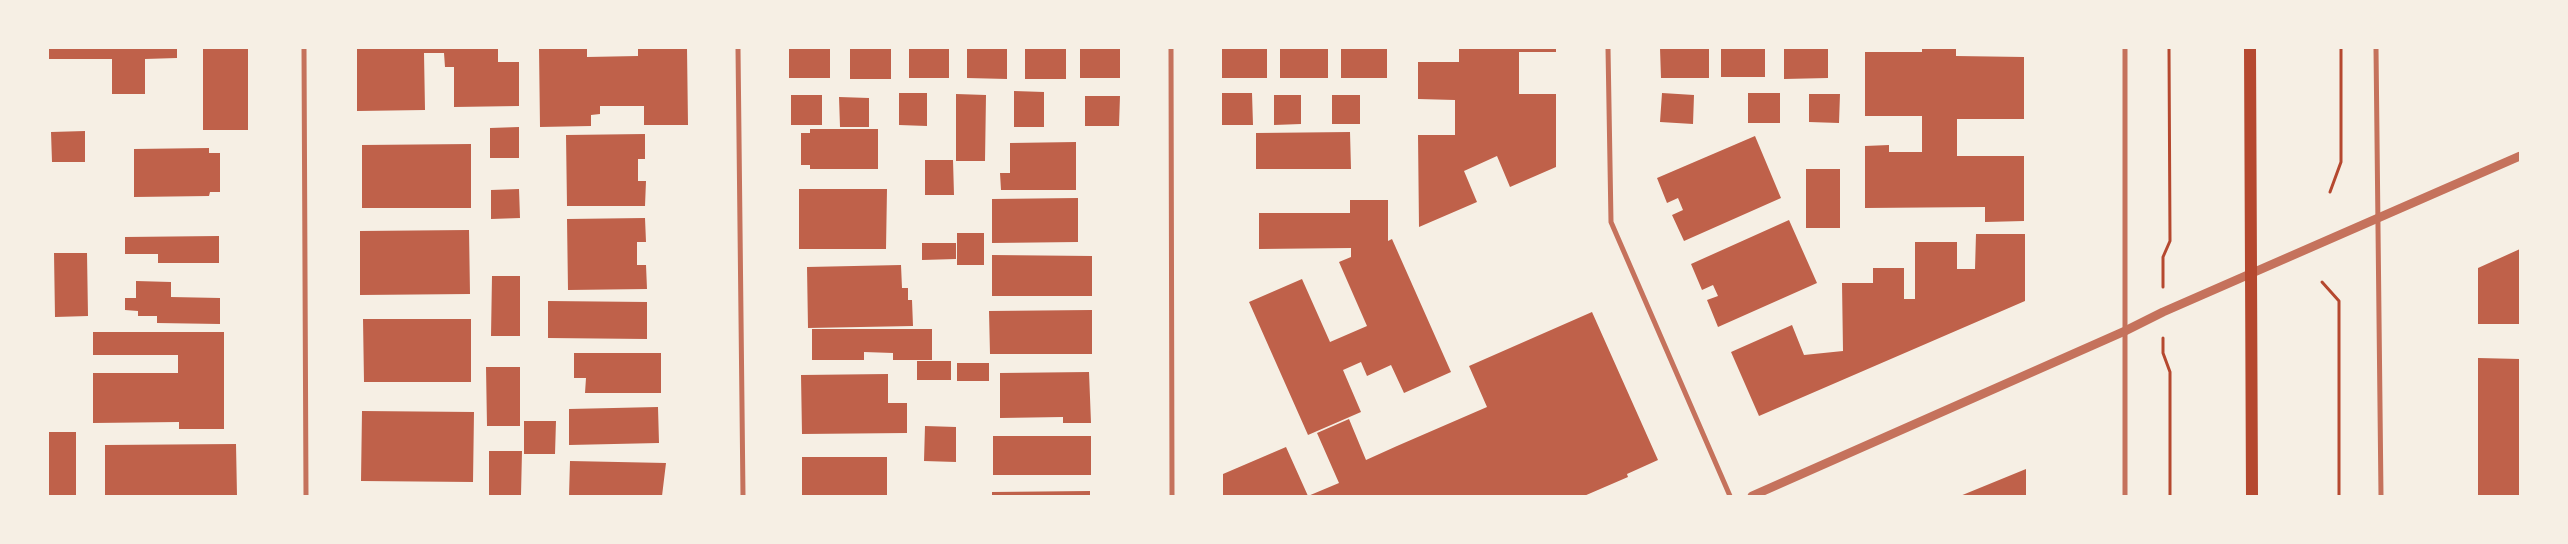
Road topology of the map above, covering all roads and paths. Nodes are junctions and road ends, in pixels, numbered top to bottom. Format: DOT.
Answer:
graph roads {
  1 [pos="304,48"];
  2 [pos="738,48"];
  3 [pos="1171,48"];
  4 [pos="1608,48"];
  5 [pos="2125,48"];
  6 [pos="2168,48"];
  7 [pos="2250,48"];
  8 [pos="2341,48"];
  9 [pos="2376,48"];
  10 [pos="2520,156"];
  11 [pos="2330,192"];
  12 [pos="2377,219"];
  13 [pos="2163,257"];
  14 [pos="2251,275"];
  15 [pos="2322,282"];
  16 [pos="2125,332"];
  17 [pos="2163,354"];
  18 [pos="306,496"];
  19 [pos="743,496"];
  20 [pos="1172,496"];
  21 [pos="1730,496"];
  22 [pos="1752,496"];
  23 [pos="2125,496"];
  24 [pos="2170,496"];
  25 [pos="2252,496"];
  26 [pos="2339,496"];
  27 [pos="2381,496"];
  1 -- 18 [label="street"];
  2 -- 19 [label="street"];
  3 -- 20 [label="street"];
  4 -- 21 [label="street"];
  5 -- 16 [label="street"];
  6 -- 13 [label="path"];
  7 -- 14 [label="main road"];
  8 -- 11 [label="path"];
  9 -- 12 [label="street"];
  10 -- 12 [label="street"];
  12 -- 14 [label="street"];
  12 -- 27 [label="street"];
  14 -- 16 [label="street"];
  14 -- 25 [label="main road"];
  15 -- 26 [label="path"];
  16 -- 22 [label="street"];
  16 -- 23 [label="street"];
  17 -- 24 [label="path"];
}
